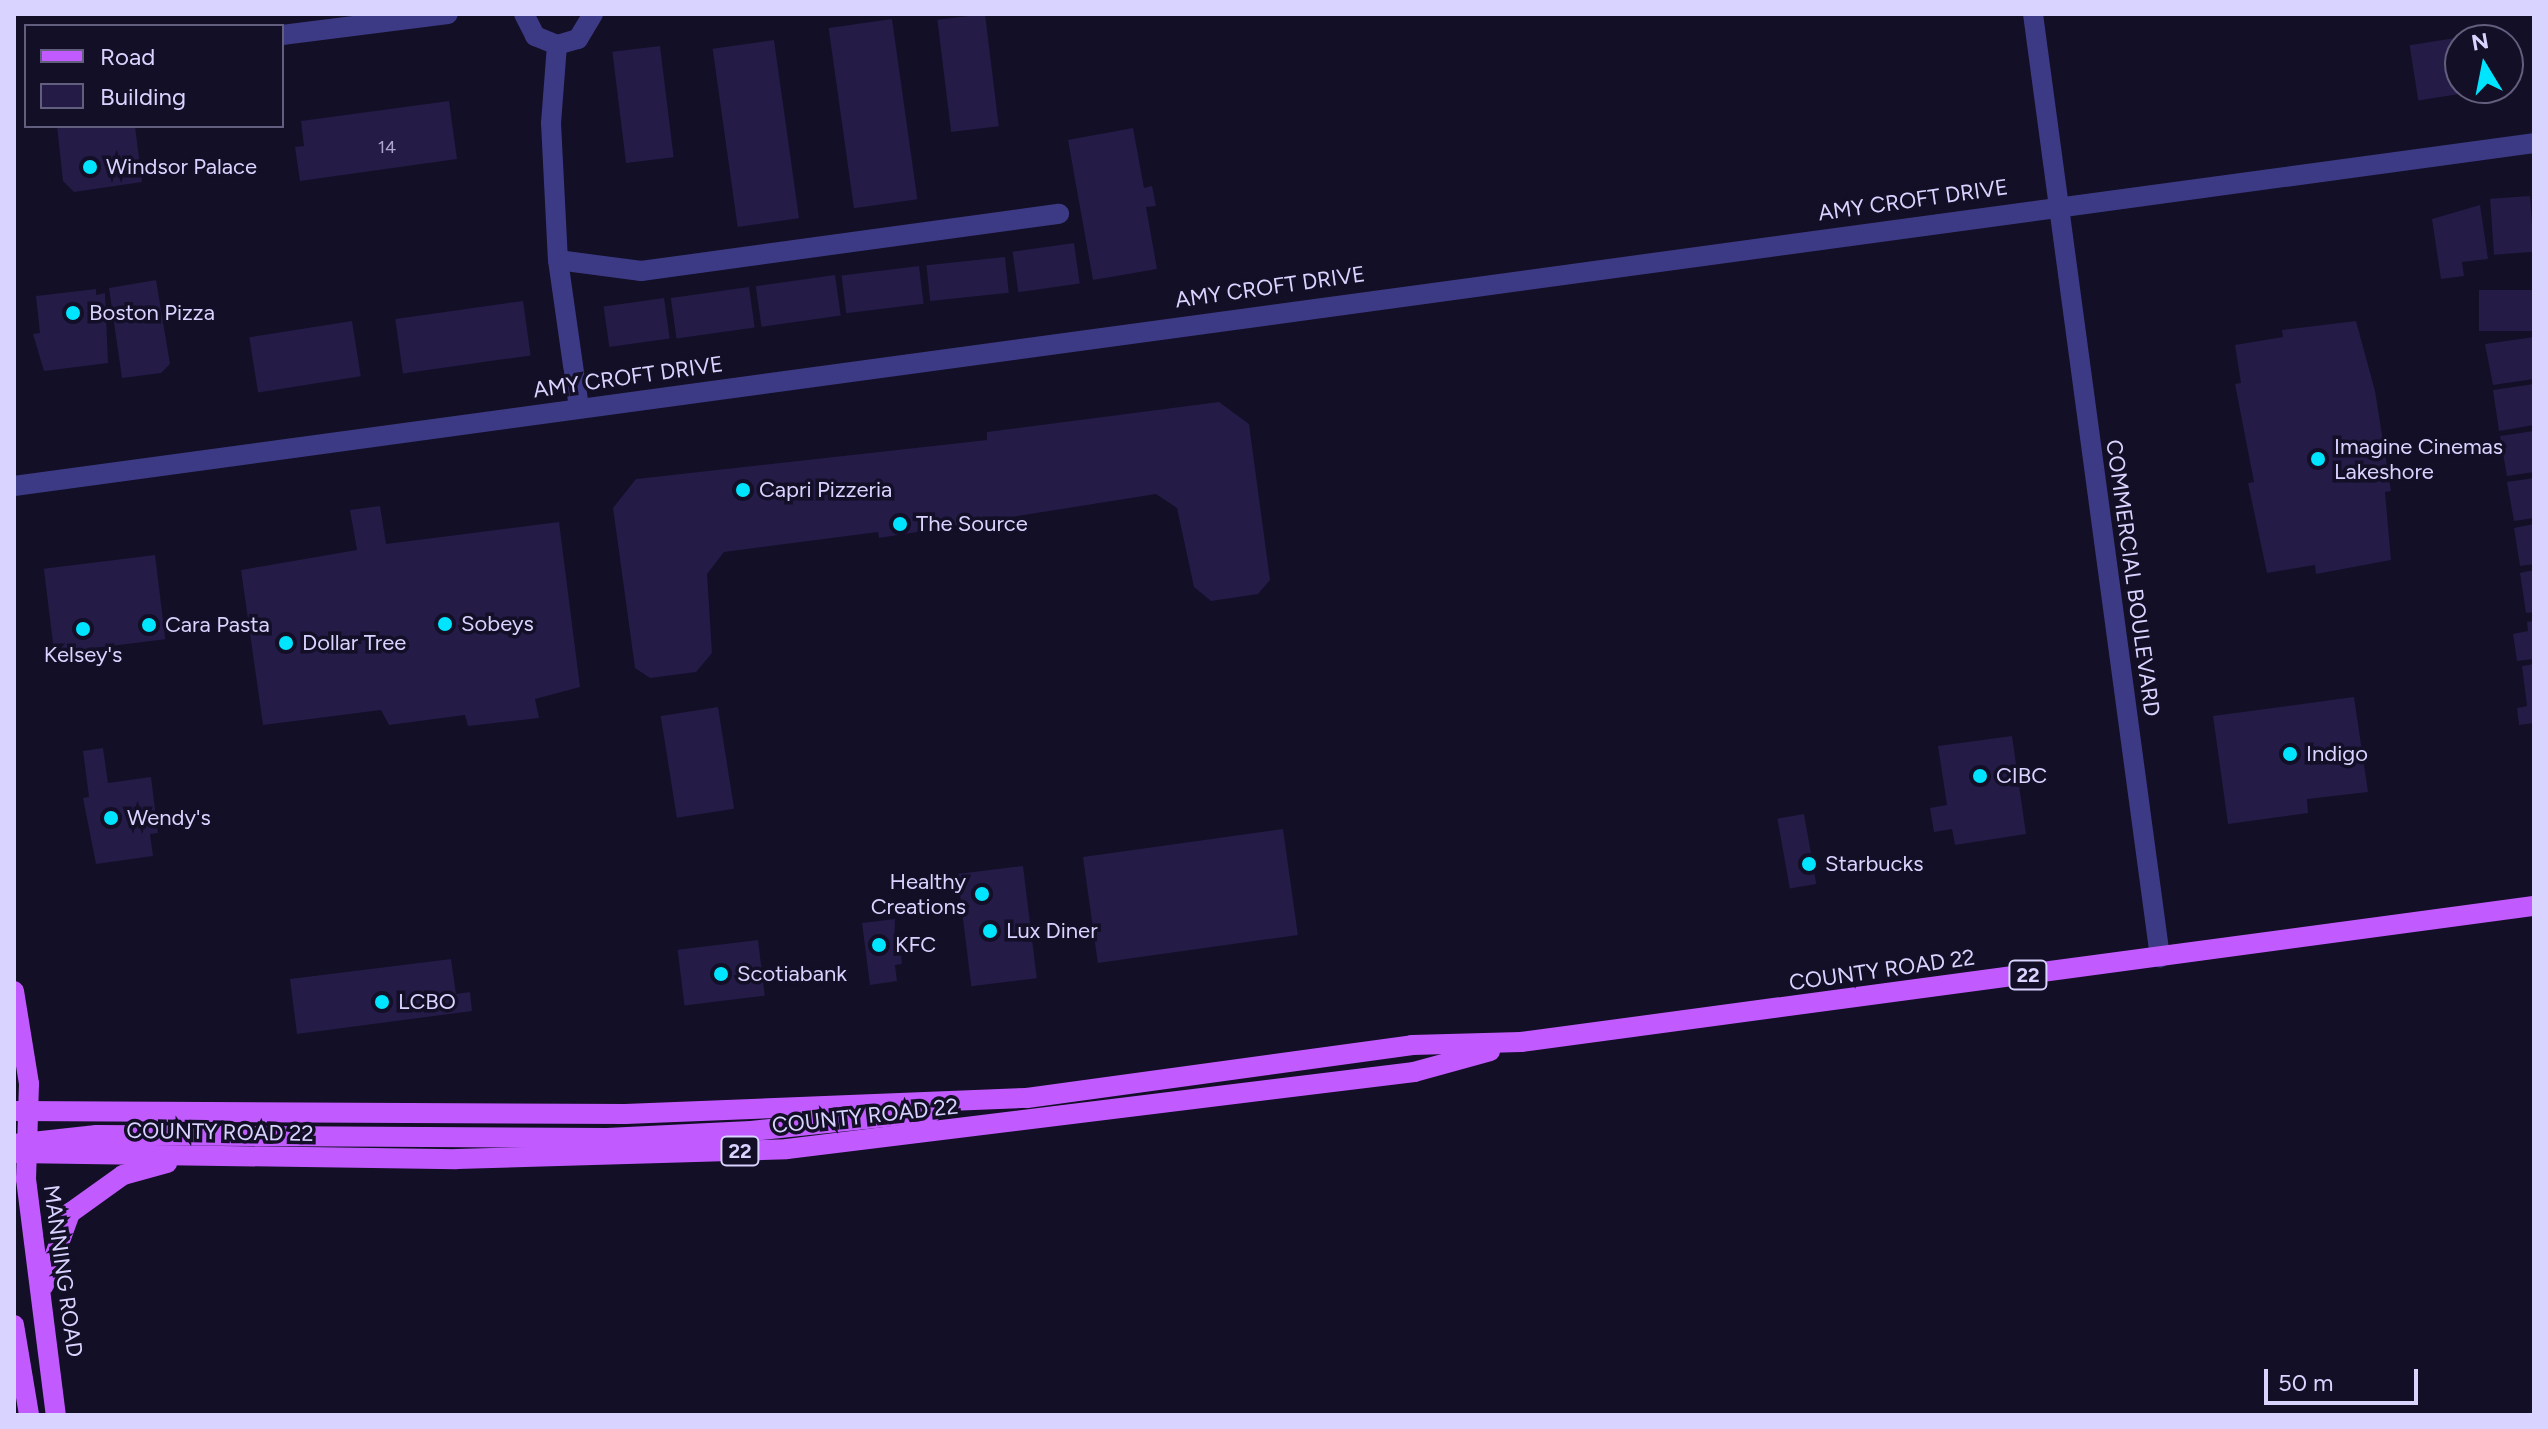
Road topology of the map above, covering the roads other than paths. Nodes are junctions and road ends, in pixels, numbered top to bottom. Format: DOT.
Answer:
graph roads {
  1 [pos="448,14"];
  2 [pos="524,14"];
  3 [pos="593,14"];
  4 [pos="2033,14"];
  5 [pos="284,35"];
  6 [pos="557,45"];
  7 [pos="2534,143"];
  8 [pos="2060,205"];
  9 [pos="1059,214"];
  10 [pos="558,260"];
  11 [pos="579,408"];
  12 [pos="14,486"];
  13 [pos="2534,906"];
  14 [pos="2160,957"];
  15 [pos="14,991"];
  16 [pos="1521,1042"];
  17 [pos="1027,1098"];
  18 [pos="21,1111"];
  19 [pos="20,1148"];
  20 [pos="190,1156"];
  21 [pos="42,1292"];
  22 [pos="14,1325"];
  23 [pos="29,1415"];
  24 [pos="56,1415"];
  1 -- 5 [label="street"];
  2 -- 6 [label="street"];
  3 -- 6 [label="street"];
  4 -- 8 [label="street, COMMERCIAL BOULEVARD"];
  6 -- 10 [label="street"];
  7 -- 8 [label="street, AMY CROFT DRIVE"];
  8 -- 11 [label="street, AMY CROFT DRIVE"];
  8 -- 14 [label="street, COMMERCIAL BOULEVARD"];
  9 -- 10 [label="street"];
  10 -- 11 [label="street"];
  11 -- 12 [label="street, AMY CROFT DRIVE"];
  13 -- 14 [label="main road, COUNTY ROAD 22 / 22"];
  14 -- 16 [label="main road, COUNTY ROAD 22 / 22"];
  15 -- 18 [label="main road, MANNING ROAD"];
  16 -- 17 [label="main road, COUNTY ROAD 22 / 22"];
  16 -- 20 [label="main road, COUNTY ROAD 22 / 22"];
  17 -- 18 [label="main road, COUNTY ROAD 22 / 22"];
  17 -- 19 [label="main road"];
  18 -- 19 [label="main road, MANNING ROAD"];
  19 -- 20 [label="main road, COUNTY ROAD 22 / 22"];
  19 -- 21 [label="main road, MANNING ROAD"];
  20 -- 21 [label="main road"];
  21 -- 24 [label="main road, MANNING ROAD"];
  22 -- 23 [label="main road"];
}
